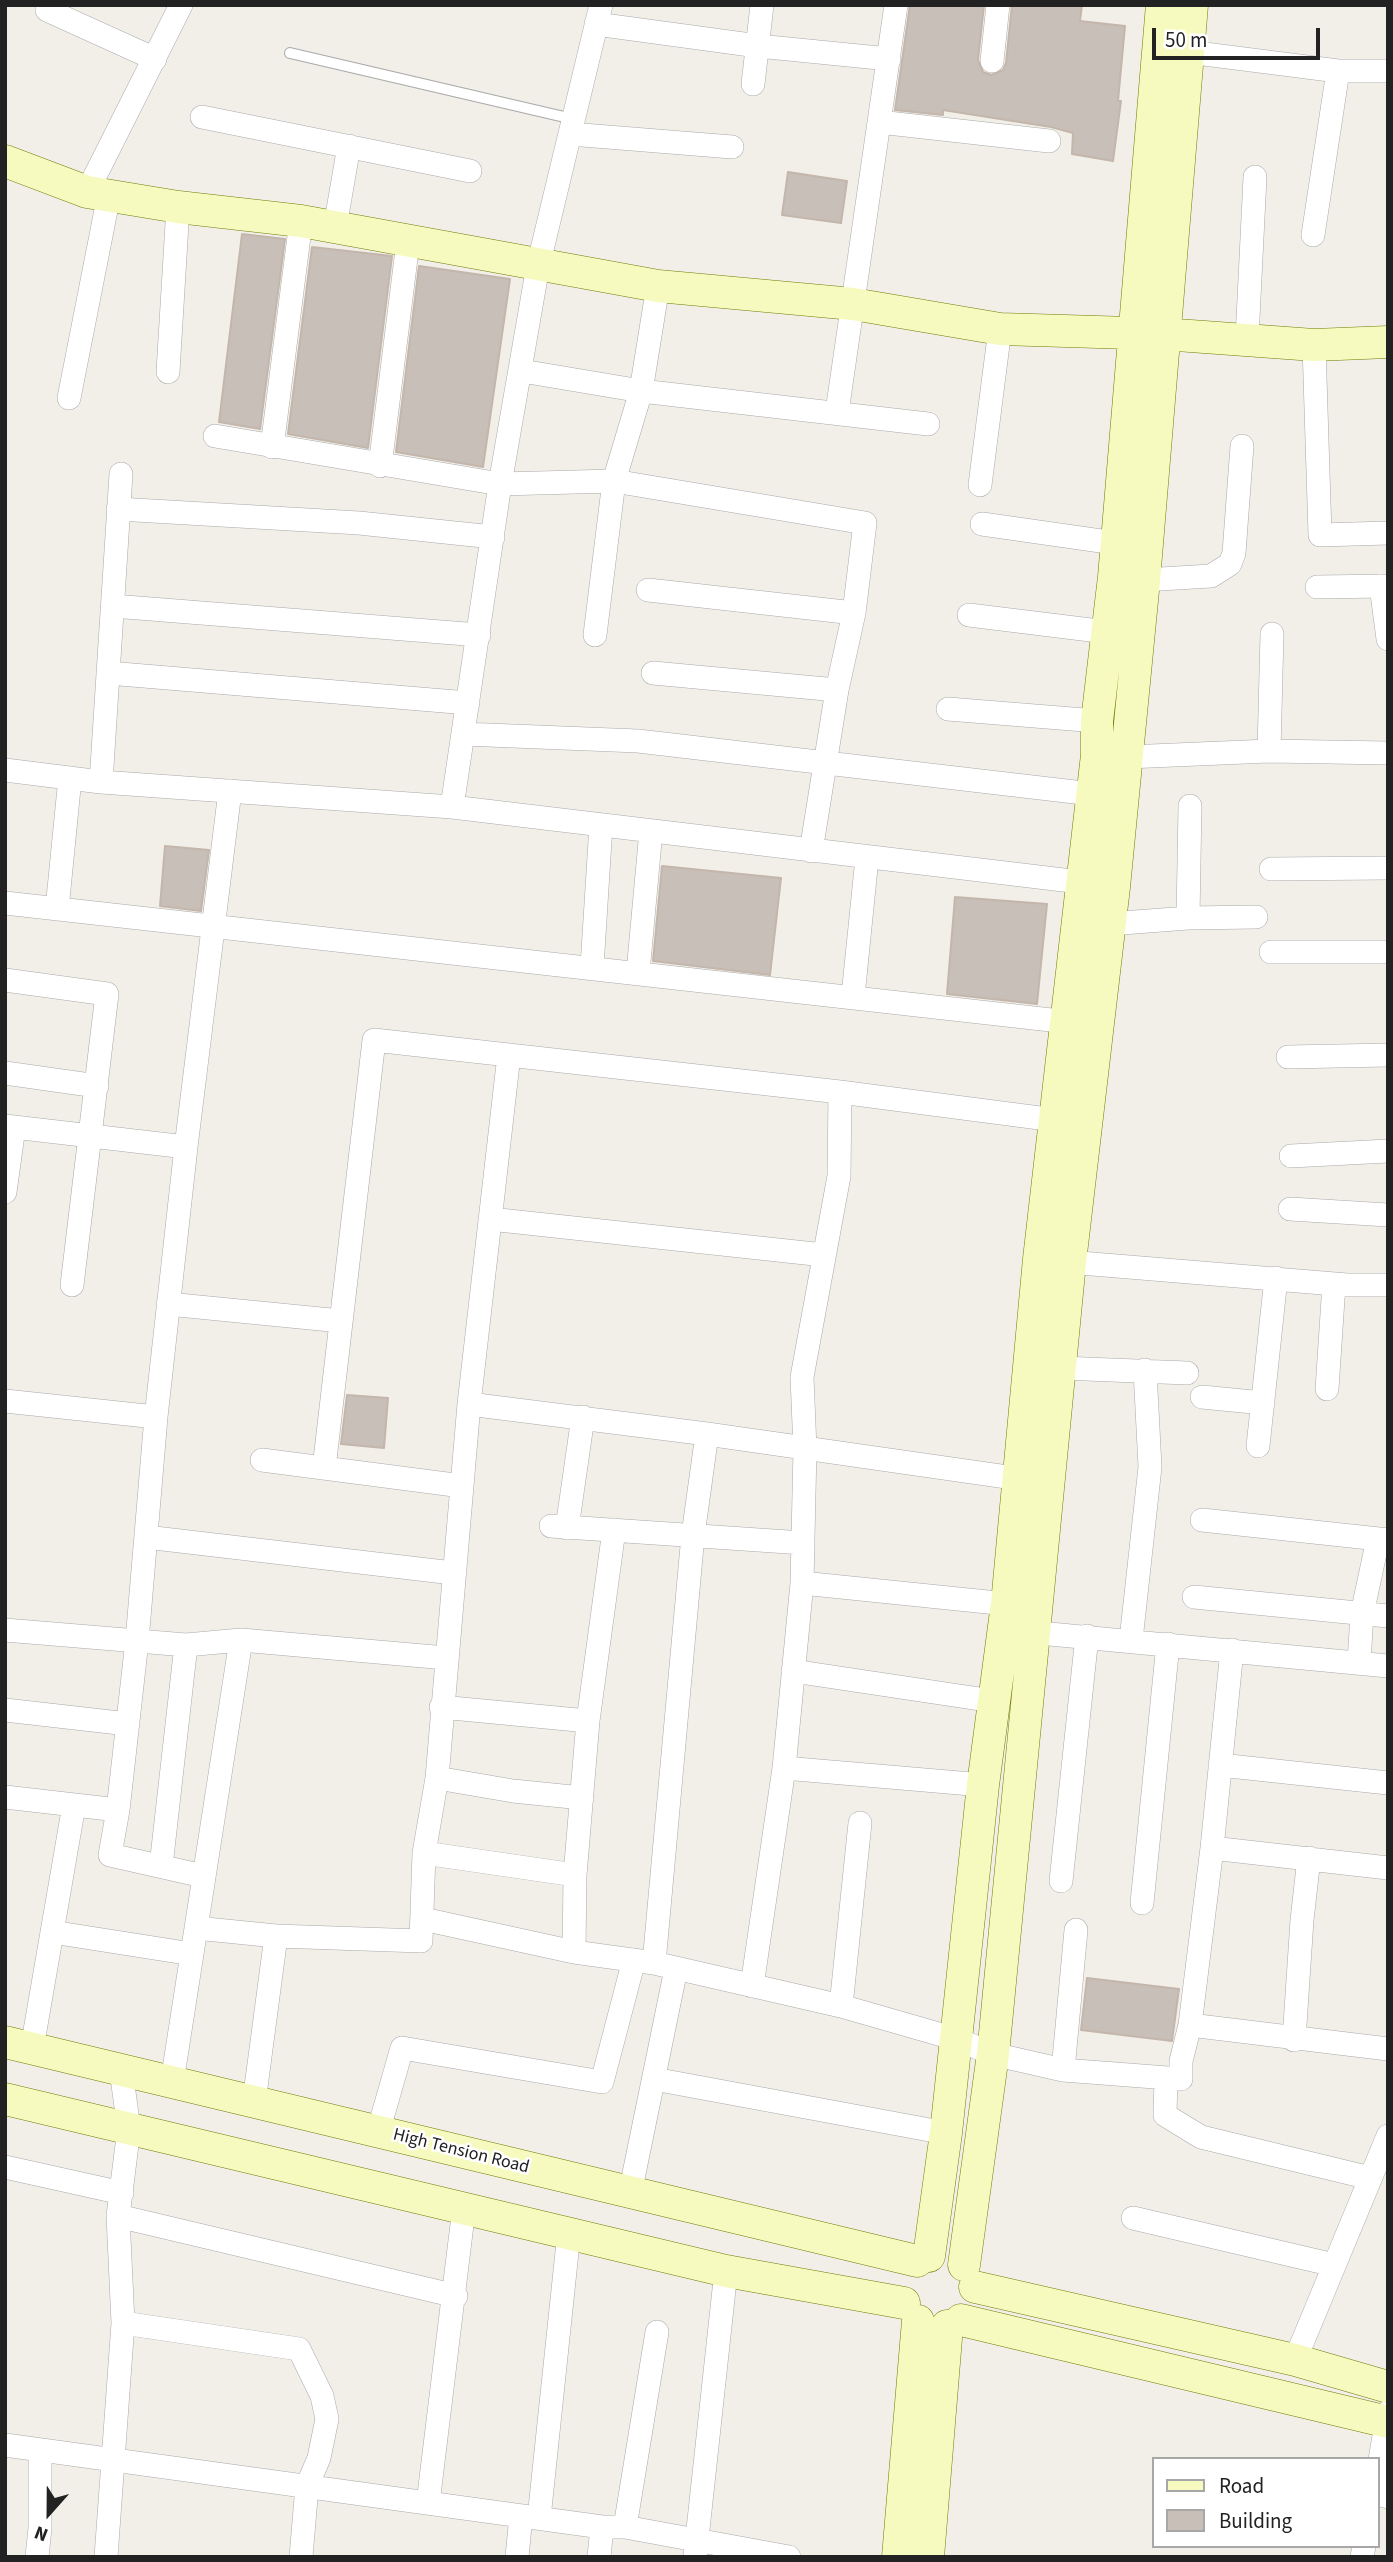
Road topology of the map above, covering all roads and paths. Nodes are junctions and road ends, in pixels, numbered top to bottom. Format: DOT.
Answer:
graph roads {
  1 [pos="181,5"];
  2 [pos="762,5"];
  3 [pos="896,5"];
  4 [pos="998,5"];
  5 [pos="1162,5"];
  6 [pos="1192,5"];
  7 [pos="47,10"];
  8 [pos="598,15"];
  9 [pos="758,46"];
  10 [pos="1171,50"];
  11 [pos="290,53"];
  12 [pos="889,59"];
  13 [pos="155,60"];
  14 [pos="992,61"];
  15 [pos="1338,71"];
  16 [pos="1388,71"];
  17 [pos="754,84"];
  18 [pos="202,117"];
  19 [pos="880,122"];
  20 [pos="571,126"];
  21 [pos="1049,141"];
  22 [pos="349,146"];
  23 [pos="732,147"];
  24 [pos="5,161"];
  25 [pos="470,171"];
  26 [pos="1255,177"];
  27 [pos="98,194"];
  28 [pos="178,207"];
  29 [pos="301,221"];
  30 [pos="335,227"];
  31 [pos="1313,235"];
  32 [pos="408,242"];
  33 [pos="538,266"];
  34 [pos="658,286"];
  35 [pos="853,304"];
  36 [pos="1000,329"];
  37 [pos="1148,334"];
  38 [pos="1248,339"];
  39 [pos="1388,342"];
  40 [pos="1314,345"];
  41 [pos="522,371"];
  42 [pos="167,372"];
  43 [pos="641,391"];
  44 [pos="69,398"];
  45 [pos="837,412"];
  46 [pos="928,424"];
  47 [pos="215,436"];
  48 [pos="1242,446"];
  49 [pos="272,447"];
  50 [pos="380,466"];
  51 [pos="121,474"];
  52 [pos="614,481"];
  53 [pos="500,484"];
  54 [pos="980,485"];
  55 [pos="118,509"];
  56 [pos="982,524"];
  57 [pos="1388,533"];
  58 [pos="493,537"];
  59 [pos="1115,543"];
  60 [pos="1144,580"];
  61 [pos="1384,586"];
  62 [pos="1317,587"];
  63 [pos="648,590"];
  64 [pos="113,606"];
  65 [pos="854,613"];
  66 [pos="969,615"];
  67 [pos="1107,632"];
  68 [pos="1272,634"];
  69 [pos="480,635"];
  70 [pos="595,635"];
  71 [pos="1388,639"];
  72 [pos="108,673"];
  73 [pos="653,673"];
  74 [pos="837,690"];
  75 [pos="468,703"];
  76 [pos="948,709"];
  77 [pos="1097,721"];
  78 [pos="463,734"];
  79 [pos="1269,751"];
  80 [pos="1388,753"];
  81 [pos="1127,757"];
  82 [pos="826,763"];
  83 [pos="5,770"];
  84 [pos="70,778"];
  85 [pos="100,782"];
  86 [pos="230,791"];
  87 [pos="1092,794"];
  88 [pos="1189,806"];
  89 [pos="452,807"];
  90 [pos="601,825"];
  91 [pos="651,831"];
  92 [pos="811,851"];
  93 [pos="867,858"];
  94 [pos="1388,868"];
  95 [pos="1271,869"];
  96 [pos="1083,882"];
  97 [pos="1114,887"];
  98 [pos="5,903"];
  99 [pos="57,909"];
  100 [pos="1256,917"];
  101 [pos="1188,918"];
  102 [pos="1109,924"];
  103 [pos="213,925"];
  104 [pos="1388,951"];
  105 [pos="1271,952"];
  106 [pos="592,967"];
  107 [pos="638,972"];
  108 [pos="5,980"];
  109 [pos="853,996"];
  110 [pos="1069,1022"];
  111 [pos="509,1055"];
  112 [pos="1388,1055"];
  113 [pos="1288,1057"];
  114 [pos="5,1073"];
  115 [pos="97,1086"];
  116 [pos="840,1092"];
  117 [pos="1055,1121"];
  118 [pos="10,1127"];
  119 [pos="91,1138"];
  120 [pos="186,1147"];
  121 [pos="1388,1151"];
  122 [pos="1291,1156"];
  123 [pos="5,1192"];
  124 [pos="1290,1209"];
  125 [pos="1388,1215"];
  126 [pos="490,1219"];
  127 [pos="824,1255"];
  128 [pos="1054,1261"];
  129 [pos="1276,1279"];
  130 [pos="72,1284"];
  131 [pos="1334,1284"];
  132 [pos="1388,1285"];
  133 [pos="168,1304"];
  134 [pos="341,1321"];
  135 [pos="1060,1368"];
  136 [pos="1145,1370"];
  137 [pos="1187,1373"];
  138 [pos="1327,1389"];
  139 [pos="1202,1397"];
  140 [pos="5,1401"];
  141 [pos="1263,1403"];
  142 [pos="469,1404"];
  143 [pos="156,1417"];
  144 [pos="583,1418"];
  145 [pos="707,1434"];
  146 [pos="1258,1446"];
  147 [pos="805,1449"];
  148 [pos="262,1460"];
  149 [pos="324,1468"];
  150 [pos="1021,1479"];
  151 [pos="462,1486"];
  152 [pos="1202,1520"];
  153 [pos="614,1530"];
  154 [pos="693,1535"];
  155 [pos="146,1536"];
  156 [pos="1383,1540"];
  157 [pos="803,1543"];
  158 [pos="453,1573"];
  159 [pos="802,1583"];
  160 [pos="1194,1597"];
  161 [pos="1362,1614"];
  162 [pos="1388,1616"];
  163 [pos="1006,1617"];
  164 [pos="5,1630"];
  165 [pos="1035,1634"];
  166 [pos="1087,1636"];
  167 [pos="137,1640"];
  168 [pos="241,1640"];
  169 [pos="1131,1640"];
  170 [pos="1168,1644"];
  171 [pos="186,1645"];
  172 [pos="1232,1650"];
  173 [pos="446,1658"];
  174 [pos="1359,1662"];
  175 [pos="1388,1666"];
  176 [pos="793,1671"];
  177 [pos="993,1701"];
  178 [pos="441,1707"];
  179 [pos="5,1710"];
  180 [pos="588,1721"];
  181 [pos="128,1724"];
  182 [pos="1220,1765"];
  183 [pos="784,1768"];
  184 [pos="437,1778"];
  185 [pos="1388,1783"];
  186 [pos="983,1785"];
  187 [pos="5,1797"];
  188 [pos="582,1798"];
  189 [pos="74,1805"];
  190 [pos="118,1810"];
  191 [pos="860,1823"];
  192 [pos="1212,1848"];
  193 [pos="424,1853"];
  194 [pos="1309,1858"];
  195 [pos="161,1866"];
  196 [pos="1388,1868"];
  197 [pos="575,1875"];
  198 [pos="203,1876"];
  199 [pos="1061,1881"];
  200 [pos="1142,1903"];
  201 [pos="423,1919"];
  202 [pos="196,1928"];
  203 [pos="1076,1930"];
  204 [pos="52,1932"];
  205 [pos="276,1936"];
  206 [pos="574,1952"];
  207 [pos="192,1954"];
  208 [pos="655,1964"];
  209 [pos="752,1986"];
  210 [pos="841,2006"];
  211 [pos="1190,2025"];
  212 [pos="956,2039"];
  213 [pos="1294,2040"];
  214 [pos="19,2045"];
  215 [pos="1388,2049"];
  216 [pos="993,2054"];
  217 [pos="121,2070"];
  218 [pos="1063,2070"];
  219 [pos="1166,2078"];
  220 [pos="654,2079"];
  221 [pos="172,2082"];
  222 [pos="5,2099"];
  223 [pos="254,2102"];
  224 [pos="129,2129"];
  225 [pos="378,2132"];
  226 [pos="946,2133"];
  227 [pos="1388,2136"];
  228 [pos="5,2167"];
  229 [pos="1370,2178"];
  230 [pos="122,2193"];
  231 [pos="630,2193"];
  232 [pos="464,2208"];
  233 [pos="118,2216"];
  234 [pos="1133,2218"];
  235 [pos="569,2233"];
  236 [pos="923,2258"];
  237 [pos="1334,2265"];
  238 [pos="726,2271"];
  239 [pos="969,2276"];
  240 [pos="456,2296"];
  241 [pos="932,2317"];
  242 [pos="122,2323"];
  243 [pos="657,2332"];
  244 [pos="1295,2360"];
  245 [pos="1388,2387"];
  246 [pos="1387,2419"];
  247 [pos="5,2445"];
  248 [pos="40,2450"];
  249 [pos="111,2459"];
  250 [pos="1379,2466"];
  251 [pos="307,2486"];
  252 [pos="428,2503"];
  253 [pos="530,2517"];
  254 [pos="602,2527"];
  255 [pos="625,2527"];
  256 [pos="696,2548"];
  257 [pos="37,2557"];
  258 [pos="106,2557"];
  259 [pos="301,2557"];
  260 [pos="517,2557"];
  261 [pos="599,2557"];
  262 [pos="789,2557"];
  263 [pos="898,2557"];
  264 [pos="928,2557"];
  1 -- 13 [label="street"];
  2 -- 9 [label="street"];
  3 -- 12 [label="street"];
  4 -- 14 [label="street"];
  5 -- 10 [label="street"];
  6 -- 10 [label="street"];
  7 -- 13 [label="street"];
  8 -- 9 [label="street"];
  8 -- 20 [label="street"];
  9 -- 12 [label="street"];
  9 -- 17 [label="street"];
  10 -- 15 [label="street"];
  10 -- 37 [label="street"];
  11 -- 20 [label="lane"];
  12 -- 19 [label="street"];
  13 -- 27 [label="street"];
  15 -- 16 [label="street"];
  15 -- 31 [label="street"];
  18 -- 22 [label="street"];
  19 -- 21 [label="street"];
  19 -- 35 [label="street"];
  20 -- 23 [label="street"];
  20 -- 33 [label="street"];
  22 -- 25 [label="street"];
  22 -- 30 [label="street"];
  24 -- 27 [label="street"];
  26 -- 38 [label="street"];
  27 -- 28 [label="street"];
  27 -- 44 [label="street"];
  28 -- 29 [label="street"];
  28 -- 42 [label="street"];
  29 -- 30 [label="street"];
  29 -- 49 [label="street"];
  30 -- 32 [label="street"];
  32 -- 33 [label="street"];
  32 -- 50 [label="street"];
  33 -- 34 [label="street"];
  33 -- 41 [label="street"];
  34 -- 35 [label="street"];
  34 -- 43 [label="street"];
  35 -- 36 [label="street"];
  35 -- 45 [label="street"];
  36 -- 37 [label="street"];
  36 -- 54 [label="street"];
  37 -- 38 [label="street"];
  37 -- 59 [label="street"];
  37 -- 60 [label="street"];
  38 -- 40 [label="street"];
  39 -- 40 [label="street"];
  40 -- 57 [label="street"];
  41 -- 43 [label="street"];
  41 -- 53 [label="street"];
  43 -- 45 [label="street"];
  43 -- 52 [label="street"];
  45 -- 46 [label="street"];
  47 -- 49 [label="street"];
  48 -- 60 [label="street"];
  49 -- 50 [label="street"];
  50 -- 53 [label="street"];
  51 -- 55 [label="street"];
  52 -- 53 [label="street"];
  52 -- 65 [label="street"];
  52 -- 70 [label="street"];
  53 -- 58 [label="street"];
  55 -- 58 [label="street"];
  55 -- 64 [label="street"];
  56 -- 59 [label="street"];
  58 -- 69 [label="street"];
  59 -- 67 [label="street"];
  60 -- 81 [label="street"];
  61 -- 62 [label="street"];
  61 -- 71 [label="street"];
  63 -- 65 [label="street"];
  64 -- 69 [label="street"];
  64 -- 72 [label="street"];
  65 -- 74 [label="street"];
  66 -- 67 [label="street"];
  67 -- 77 [label="street"];
  68 -- 79 [label="street"];
  69 -- 75 [label="street"];
  72 -- 75 [label="street"];
  72 -- 85 [label="street"];
  73 -- 74 [label="street"];
  74 -- 82 [label="street"];
  75 -- 78 [label="street"];
  76 -- 77 [label="street"];
  77 -- 87 [label="street"];
  78 -- 82 [label="street"];
  78 -- 89 [label="street"];
  79 -- 80 [label="street"];
  79 -- 81 [label="street"];
  81 -- 97 [label="street"];
  82 -- 87 [label="street"];
  82 -- 92 [label="street"];
  83 -- 84 [label="street"];
  84 -- 85 [label="street"];
  84 -- 99 [label="street"];
  85 -- 86 [label="street"];
  86 -- 89 [label="street"];
  86 -- 103 [label="street"];
  87 -- 96 [label="street"];
  88 -- 101 [label="street"];
  89 -- 90 [label="street"];
  90 -- 91 [label="street"];
  90 -- 106 [label="street"];
  91 -- 92 [label="street"];
  91 -- 107 [label="street"];
  92 -- 93 [label="street"];
  93 -- 96 [label="street"];
  93 -- 109 [label="street"];
  94 -- 95 [label="street"];
  96 -- 97 [label="street"];
  96 -- 110 [label="street"];
  97 -- 102 [label="street"];
  98 -- 99 [label="street"];
  99 -- 103 [label="street"];
  100 -- 101 [label="street"];
  101 -- 102 [label="street"];
  102 -- 128 [label="street"];
  103 -- 106 [label="street"];
  103 -- 120 [label="street"];
  104 -- 105 [label="street"];
  106 -- 107 [label="street"];
  107 -- 109 [label="street"];
  108 -- 115 [label="street"];
  109 -- 110 [label="street"];
  110 -- 117 [label="street"];
  111 -- 116 [label="street"];
  111 -- 126 [label="street"];
  111 -- 134 [label="street"];
  112 -- 113 [label="street"];
  114 -- 115 [label="street"];
  115 -- 119 [label="street"];
  116 -- 117 [label="street"];
  116 -- 127 [label="street"];
  117 -- 128 [label="street"];
  118 -- 119 [label="street"];
  118 -- 123 [label="street"];
  119 -- 120 [label="street"];
  119 -- 130 [label="street"];
  120 -- 133 [label="street"];
  121 -- 122 [label="street"];
  124 -- 125 [label="street"];
  126 -- 127 [label="street"];
  126 -- 142 [label="street"];
  127 -- 147 [label="street"];
  128 -- 129 [label="street"];
  128 -- 135 [label="street"];
  128 -- 150 [label="street"];
  129 -- 131 [label="street"];
  129 -- 141 [label="street"];
  131 -- 132 [label="street"];
  131 -- 138 [label="street"];
  133 -- 134 [label="street"];
  133 -- 143 [label="street"];
  134 -- 149 [label="street"];
  135 -- 136 [label="street"];
  135 -- 165 [label="street"];
  136 -- 137 [label="street"];
  136 -- 169 [label="street"];
  139 -- 141 [label="street"];
  140 -- 143 [label="street"];
  141 -- 146 [label="street"];
  142 -- 144 [label="street"];
  142 -- 151 [label="street"];
  143 -- 155 [label="street"];
  144 -- 145 [label="street"];
  144 -- 153 [label="street"];
  145 -- 147 [label="street"];
  145 -- 154 [label="street"];
  147 -- 150 [label="street"];
  147 -- 157 [label="street"];
  148 -- 149 [label="street"];
  149 -- 151 [label="street"];
  150 -- 163 [label="street"];
  151 -- 158 [label="street"];
  152 -- 156 [label="street"];
  153 -- 154 [label="street"];
  153 -- 180 [label="street"];
  154 -- 157 [label="street"];
  154 -- 208 [label="street"];
  155 -- 158 [label="street"];
  155 -- 167 [label="street"];
  156 -- 161 [label="street"];
  157 -- 159 [label="street"];
  158 -- 173 [label="street"];
  159 -- 163 [label="street"];
  159 -- 176 [label="street"];
  160 -- 161 [label="street"];
  161 -- 162 [label="street"];
  161 -- 174 [label="street"];
  163 -- 165 [label="street"];
  163 -- 177 [label="street"];
  164 -- 167 [label="street"];
  165 -- 166 [label="street"];
  165 -- 216 [label="street"];
  166 -- 169 [label="street"];
  166 -- 199 [label="street"];
  167 -- 171 [label="street"];
  167 -- 181 [label="street"];
  168 -- 171 [label="street"];
  168 -- 173 [label="street"];
  168 -- 198 [label="street"];
  169 -- 170 [label="street"];
  170 -- 172 [label="street"];
  170 -- 200 [label="street"];
  171 -- 195 [label="street"];
  172 -- 174 [label="street"];
  172 -- 182 [label="street"];
  173 -- 178 [label="street"];
  174 -- 175 [label="street"];
  176 -- 177 [label="street"];
  176 -- 183 [label="street"];
  177 -- 186 [label="street"];
  178 -- 180 [label="street"];
  178 -- 184 [label="street"];
  179 -- 181 [label="street"];
  180 -- 188 [label="street"];
  181 -- 190 [label="street"];
  182 -- 185 [label="street"];
  182 -- 192 [label="street"];
  183 -- 186 [label="street"];
  183 -- 209 [label="street"];
  184 -- 188 [label="street"];
  184 -- 193 [label="street"];
  186 -- 212 [label="street"];
  187 -- 189 [label="street"];
  188 -- 197 [label="street"];
  189 -- 190 [label="street"];
  189 -- 204 [label="street"];
  190 -- 195 [label="street"];
  191 -- 210 [label="street"];
  192 -- 194 [label="street"];
  192 -- 211 [label="street"];
  193 -- 197 [label="street"];
  193 -- 201 [label="street"];
  194 -- 196 [label="street"];
  194 -- 213 [label="street"];
  195 -- 198 [label="street"];
  197 -- 206 [label="street"];
  198 -- 202 [label="street"];
  201 -- 205 [label="street"];
  201 -- 206 [label="street"];
  202 -- 205 [label="street"];
  202 -- 207 [label="street"];
  203 -- 218 [label="street"];
  204 -- 207 [label="street"];
  204 -- 214 [label="street"];
  205 -- 223 [label="street"];
  206 -- 208 [label="street"];
  207 -- 221 [label="street"];
  208 -- 209 [label="street"];
  208 -- 220 [label="street"];
  208 -- 225 [label="street"];
  209 -- 210 [label="street"];
  210 -- 212 [label="street"];
  211 -- 213 [label="street"];
  211 -- 219 [label="street"];
  212 -- 216 [label="street"];
  212 -- 226 [label="street"];
  213 -- 215 [label="street"];
  214 -- 217 [label="street, High Tension Road"];
  216 -- 218 [label="street"];
  216 -- 239 [label="street"];
  217 -- 221 [label="street, High Tension Road"];
  217 -- 224 [label="street"];
  218 -- 219 [label="street"];
  219 -- 229 [label="street"];
  220 -- 226 [label="street"];
  220 -- 231 [label="street"];
  221 -- 223 [label="street, High Tension Road"];
  222 -- 224 [label="street"];
  223 -- 225 [label="street, High Tension Road"];
  224 -- 230 [label="street"];
  224 -- 232 [label="street"];
  225 -- 231 [label="street, High Tension Road"];
  226 -- 236 [label="street"];
  227 -- 229 [label="street"];
  228 -- 230 [label="street"];
  229 -- 237 [label="street"];
  230 -- 233 [label="street"];
  231 -- 236 [label="street, High Tension Road"];
  232 -- 235 [label="street"];
  232 -- 240 [label="street"];
  233 -- 240 [label="street"];
  233 -- 242 [label="street"];
  234 -- 237 [label="street"];
  235 -- 238 [label="street"];
  235 -- 253 [label="street"];
  236 -- 239 [label="street"];
  236 -- 241 [label="street"];
  237 -- 244 [label="street"];
  238 -- 241 [label="street"];
  238 -- 256 [label="street"];
  239 -- 241 [label="street"];
  239 -- 244 [label="street"];
  240 -- 252 [label="street"];
  241 -- 246 [label="street"];
  241 -- 263 [label="street"];
  241 -- 264 [label="street"];
  242 -- 249 [label="street"];
  242 -- 251 [label="street"];
  243 -- 255 [label="street"];
  244 -- 245 [label="street"];
  246 -- 250 [label="street"];
  247 -- 248 [label="street"];
  248 -- 249 [label="street"];
  248 -- 257 [label="street"];
  249 -- 251 [label="street"];
  249 -- 258 [label="street"];
  251 -- 252 [label="street"];
  251 -- 259 [label="street"];
  252 -- 253 [label="street"];
  253 -- 254 [label="street"];
  253 -- 260 [label="street"];
  254 -- 255 [label="street"];
  254 -- 261 [label="street"];
  255 -- 256 [label="street"];
  256 -- 262 [label="street"];
}
